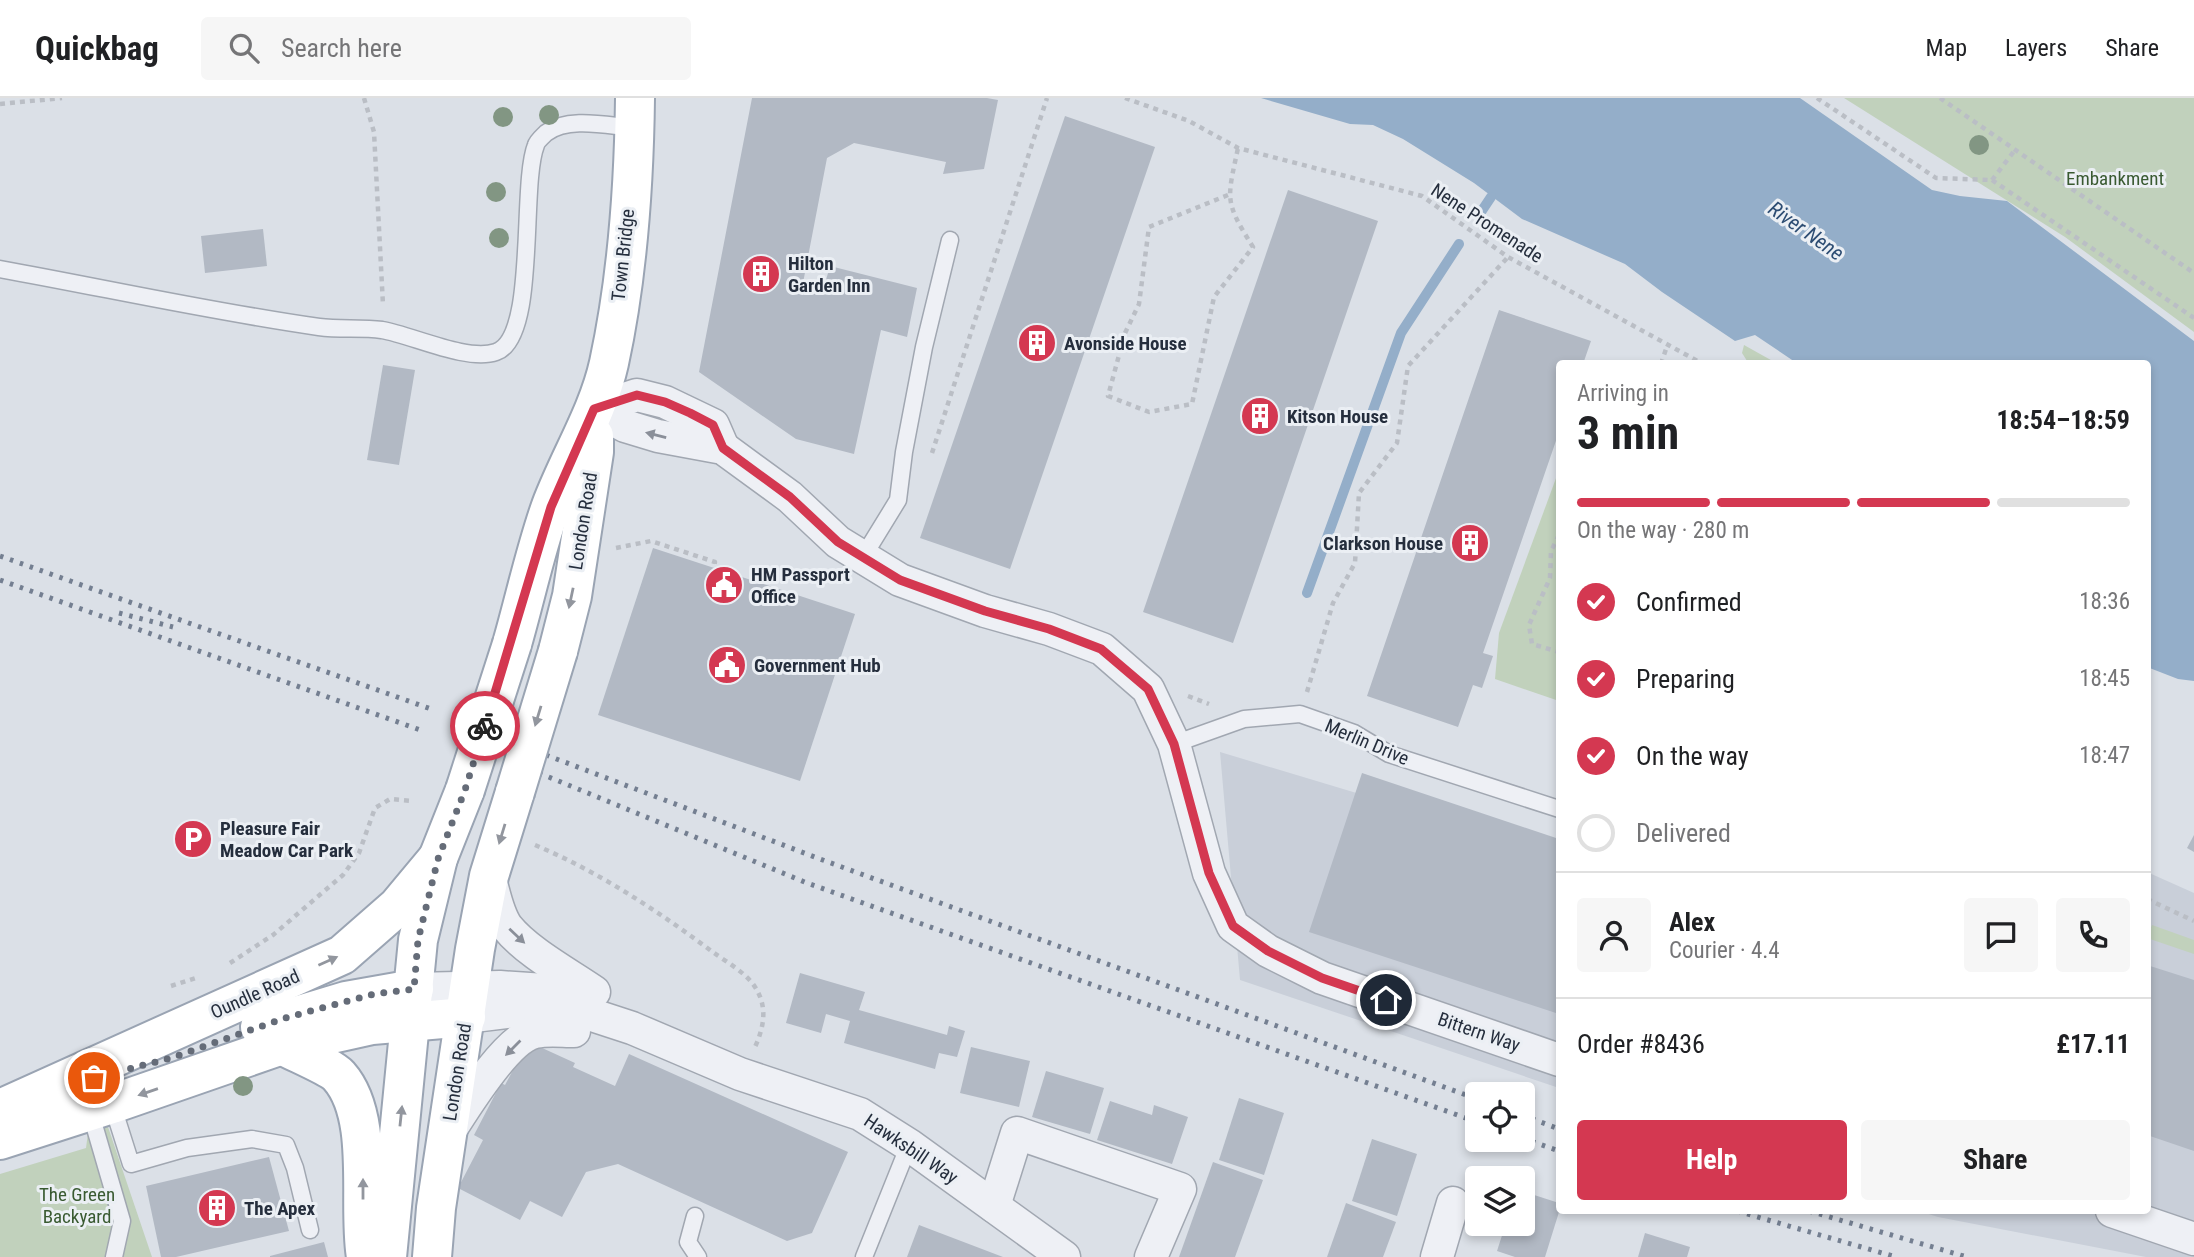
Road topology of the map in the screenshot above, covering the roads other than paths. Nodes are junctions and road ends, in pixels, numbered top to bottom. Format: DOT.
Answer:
graph roads {
  1 [pos="635,113"];
  2 [pos="950,240"];
  3 [pos="0,269"];
  4 [pos="594,409"];
  5 [pos="863,557"];
  6 [pos="1174,744"];
  7 [pos="1556,808"];
  8 [pos="438,859"];
  9 [pos="489,876"];
  10 [pos="596,993"];
  11 [pos="468,1002"];
  12 [pos="412,1005"];
  13 [pos="282,1045"];
  14 [pos="1556,1059"];
  15 [pos="740,1074"];
  16 [pos="43,1091"];
  17 [pos="101,1108"];
  18 [pos="0,1109"];
  19 [pos="447,1135"];
  20 [pos="0,1140"];
  21 [pos="909,1145"];
  22 [pos="1453,1203"];
  23 [pos="994,1206"];
  24 [pos="2121,1214"];
  25 [pos="695,1216"];
  26 [pos="310,1230"];
  27 [pos="2194,1239"];
  28 [pos="114,1257"];
  29 [pos="366,1257"];
  30 [pos="387,1257"];
  31 [pos="432,1257"];
  32 [pos="698,1257"];
  33 [pos="864,1257"];
  34 [pos="1064,1257"];
  35 [pos="1152,1257"];
  36 [pos="1437,1257"];
  1 -- 3 [label="lane"];
  1 -- 4 [label="main road, Town Bridge"];
  2 -- 5 [label="lane"];
  4 -- 5 [label="street, Bittern Way"];
  4 -- 8 [label="main road, London Road, bridge"];
  4 -- 9 [label="main road, London Road, one-way, bridge"];
  5 -- 6 [label="street, Bittern Way"];
  6 -- 7 [label="lane, Merlin Drive"];
  6 -- 14 [label="street, Bittern Way"];
  8 -- 12 [label="main road, London Road"];
  16 -- 8 [label="main road, Oundle Road, one-way"];
  9 -- 10 [label="street, Hawksbill Way, one-way"];
  9 -- 11 [label="main road, London Road"];
  10 -- 11 [label="street, Hawksbill Way"];
  10 -- 15 [label="street, Hawksbill Way"];
  11 -- 12 [label="main road, Oundle Road"];
  11 -- 15 [label="street, Hawksbill Way"];
  11 -- 19 [label="main road, London Road"];
  12 -- 13 [label="main road, Oundle Road"];
  12 -- 16 [label="main road, Oundle Road"];
  30 -- 12 [label="main road, one-way"];
  13 -- 17 [label="main road, Oundle Road, one-way"];
  29 -- 13 [label="main road, one-way"];
  15 -- 19 [label="street, Hawksbill Way, one-way"];
  15 -- 21 [label="street, Hawksbill Way"];
  16 -- 18 [label="main road, Oundle Road"];
  17 -- 20 [label="main road, Oundle Road"];
  17 -- 26 [label="lane"];
  17 -- 28 [label="lane"];
  19 -- 31 [label="main road, London Road"];
  21 -- 23 [label="street, Hawksbill Way"];
  21 -- 33 [label="lane"];
  22 -- 36 [label="street"];
  23 -- 34 [label="street, Hawksbill Way"];
  23 -- 35 [label="street"];
  24 -- 27 [label="street"];
  25 -- 32 [label="lane"];
}
